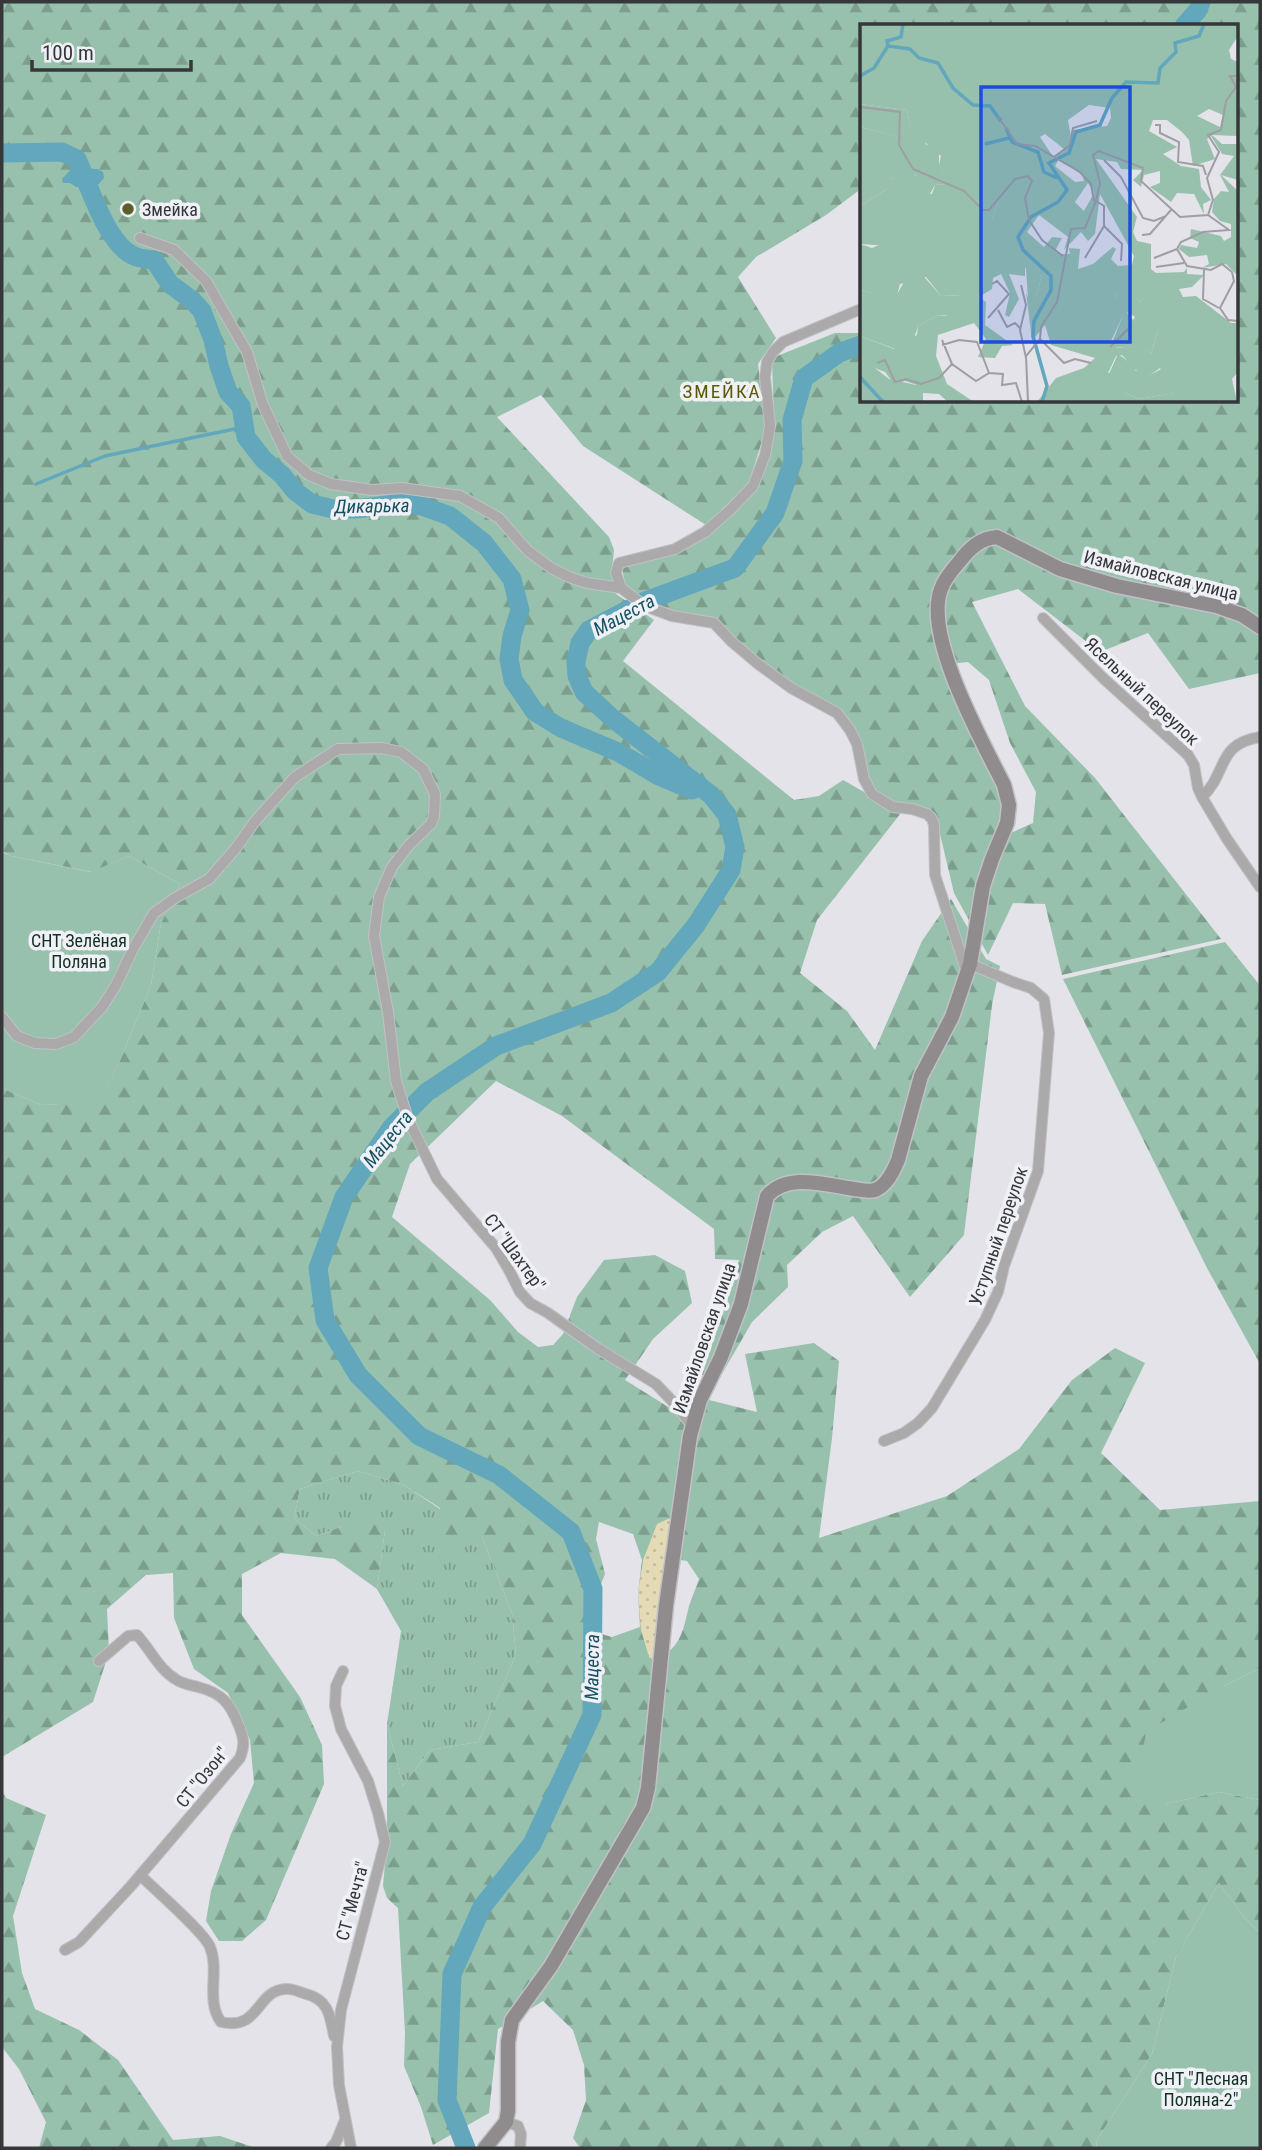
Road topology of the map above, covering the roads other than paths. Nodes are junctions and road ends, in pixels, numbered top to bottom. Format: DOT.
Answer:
graph roads {
  1 [pos="140,238"];
  2 [pos="860,309"];
  3 [pos="621,588"];
  4 [pos="1043,618"];
  5 [pos="1260,627"];
  6 [pos="1260,737"];
  7 [pos="1202,797"];
  8 [pos="1260,887"];
  9 [pos="969,969"];
  10 [pos="2,1017"];
  11 [pos="693,1427"];
  12 [pos="884,1441"];
  13 [pos="99,1661"];
  14 [pos="342,1671"];
  15 [pos="140,1875"];
  16 [pos="65,1950"];
  17 [pos="337,2047"];
  18 [pos="346,2120"];
  19 [pos="506,2122"];
  20 [pos="488,2146"];
  21 [pos="331,2148"];
  22 [pos="351,2148"];
  23 [pos="520,2148"];
  1 -- 3 [label="street"];
  2 -- 3 [label="street"];
  3 -- 9 [label="street"];
  4 -- 7 [label="street, Ясельный переулок"];
  5 -- 9 [label="street, Измайловская улица"];
  6 -- 7 [label="street"];
  7 -- 8 [label="street, Ясельный переулок"];
  9 -- 11 [label="street, Измайловская улица"];
  9 -- 12 [label="street, Уступный переулок"];
  10 -- 11 [label="street, СТ \"Шахтер\""];
  11 -- 19 [label="street, Измайловская улица"];
  13 -- 15 [label="street, СТ \"Озон\""];
  14 -- 17 [label="street, СТ \"Мечта\""];
  15 -- 16 [label="street, СТ \"Озон\""];
  15 -- 17 [label="street"];
  17 -- 18 [label="street, СТ \"Мечта\""];
  18 -- 21 [label="street"];
  18 -- 22 [label="street, СТ \"Мечта\""];
  19 -- 20 [label="street"];
  19 -- 23 [label="street"];
}
